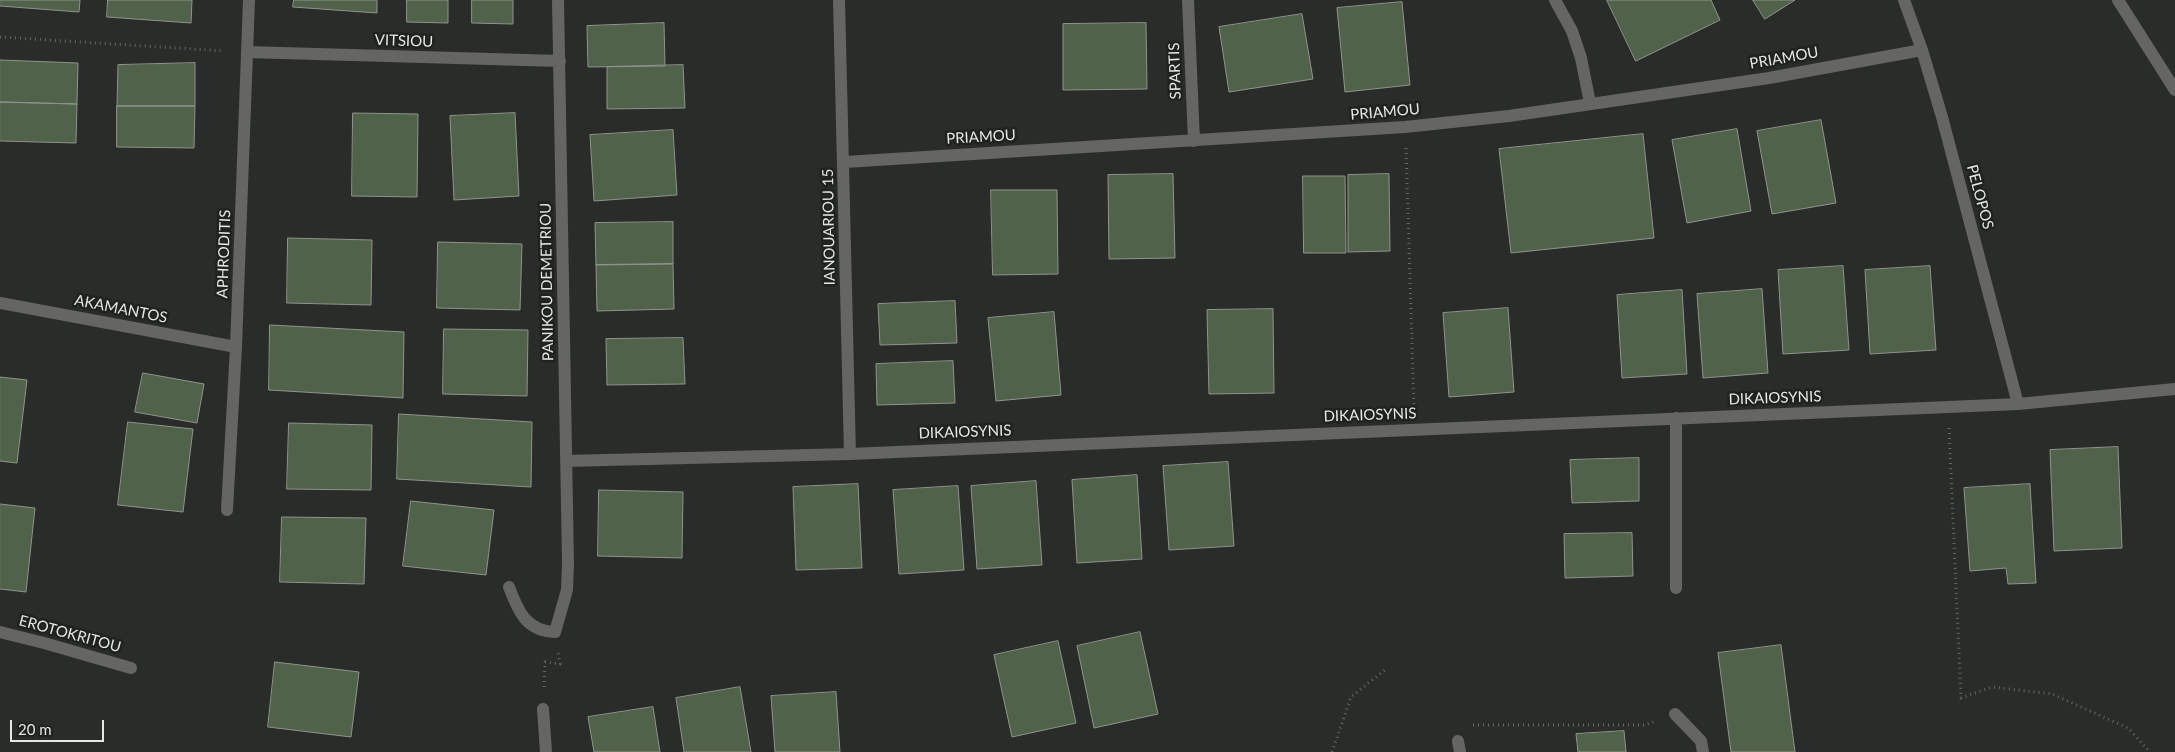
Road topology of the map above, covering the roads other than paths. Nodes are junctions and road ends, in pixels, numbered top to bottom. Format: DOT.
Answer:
graph roads {
  1 [pos="249,0"];
  2 [pos="558,0"];
  3 [pos="839,0"];
  4 [pos="1188,0"];
  5 [pos="1556,0"];
  6 [pos="1904,0"];
  7 [pos="2118,0"];
  8 [pos="1922,50"];
  9 [pos="248,52"];
  10 [pos="560,61"];
  11 [pos="2175,90"];
  12 [pos="1590,103"];
  13 [pos="1194,141"];
  14 [pos="844,162"];
  15 [pos="0,303"];
  16 [pos="236,347"];
  17 [pos="2175,389"];
  18 [pos="2018,404"];
  19 [pos="1676,418"];
  20 [pos="850,454"];
  21 [pos="566,461"];
  22 [pos="227,510"];
  23 [pos="509,587"];
  24 [pos="1676,588"];
  25 [pos="0,632"];
  26 [pos="130,668"];
  27 [pos="544,709"];
  28 [pos="1676,714"];
  29 [pos="546,752"];
  30 [pos="1703,752"];
  1 -- 9 [label="street, APHRODITIS"];
  2 -- 10 [label="street, PANIKOU DEMETRIOU"];
  3 -- 14 [label="street, IANOUARIOU 15"];
  4 -- 13 [label="street, SPARTIS"];
  5 -- 12 [label="street"];
  6 -- 8 [label="street, PELOPOS"];
  7 -- 11 [label="street"];
  8 -- 12 [label="street, PRIAMOU"];
  8 -- 18 [label="street, PELOPOS"];
  9 -- 10 [label="street, VITSIOU"];
  9 -- 16 [label="street, APHRODITIS"];
  10 -- 21 [label="street, PANIKOU DEMETRIOU"];
  12 -- 13 [label="street, PRIAMOU"];
  13 -- 14 [label="street, PRIAMOU"];
  14 -- 20 [label="street, IANOUARIOU 15"];
  15 -- 16 [label="street, AKAMANTOS"];
  16 -- 22 [label="street, APHRODITIS"];
  17 -- 18 [label="street, DIKAIOSYNIS"];
  18 -- 19 [label="street, DIKAIOSYNIS"];
  19 -- 20 [label="street, DIKAIOSYNIS"];
  19 -- 24 [label="street"];
  20 -- 21 [label="street, DIKAIOSYNIS"];
  21 -- 23 [label="street, PANIKOU DEMETRIOU"];
  25 -- 26 [label="street, EROTOKRITOU"];
  27 -- 29 [label="street"];
  28 -- 30 [label="street"];
}
